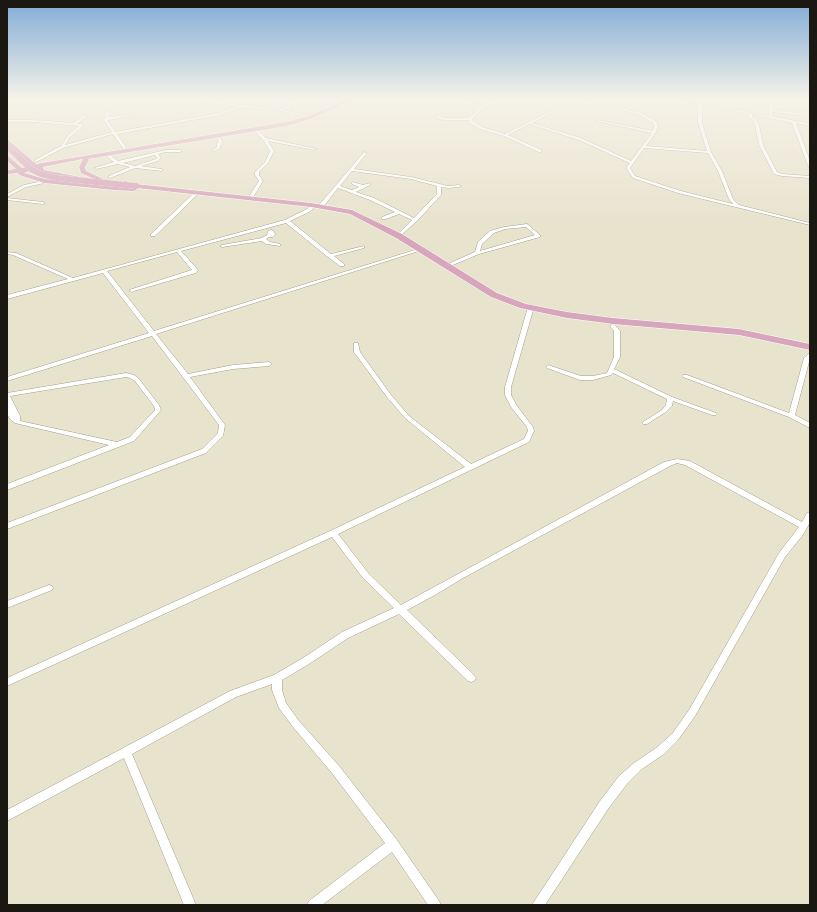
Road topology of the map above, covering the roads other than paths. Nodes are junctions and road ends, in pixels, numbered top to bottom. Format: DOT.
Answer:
graph roads {
  1 [pos="217,140"];
  2 [pos="7,141"];
  3 [pos="66,141"];
  4 [pos="86,141"];
  5 [pos="119,141"];
  6 [pos="185,141"];
  7 [pos="213,141"];
  8 [pos="266,141"];
  9 [pos="273,141"];
  10 [pos="517,141"];
  11 [pos="583,141"];
  12 [pos="648,141"];
  13 [pos="705,141"];
  14 [pos="760,141"];
  15 [pos="800,141"];
  16 [pos="7,146"];
  17 [pos="62,147"];
  18 [pos="643,147"];
  19 [pos="315,149"];
  20 [pos="126,150"];
  21 [pos="214,150"];
  22 [pos="180,151"];
  23 [pos="540,151"];
  24 [pos="709,152"];
  25 [pos="156,153"];
  26 [pos="365,153"];
  27 [pos="7,154"];
  28 [pos="110,154"];
  29 [pos="7,158"];
  30 [pos="86,160"];
  31 [pos="65,161"];
  32 [pos="120,162"];
  33 [pos="631,162"];
  34 [pos="34,165"];
  35 [pos="54,165"];
  36 [pos="810,166"];
  37 [pos="17,167"];
  38 [pos="135,167"];
  39 [pos="7,168"];
  40 [pos="96,168"];
  41 [pos="161,170"];
  42 [pos="351,170"];
  43 [pos="7,172"];
  44 [pos="7,177"];
  45 [pos="110,177"];
  46 [pos="810,177"];
  47 [pos="27,180"];
  48 [pos="101,180"];
  49 [pos="46,181"];
  50 [pos="353,182"];
  51 [pos="370,184"];
  52 [pos="439,185"];
  53 [pos="337,186"];
  54 [pos="363,186"];
  55 [pos="459,186"];
  56 [pos="134,187"];
  57 [pos="448,188"];
  58 [pos="352,192"];
  59 [pos="439,194"];
  60 [pos="195,195"];
  61 [pos="7,196"];
  62 [pos="250,198"];
  63 [pos="7,199"];
  64 [pos="731,200"];
  65 [pos="724,202"];
  66 [pos="43,203"];
  67 [pos="737,205"];
  68 [pos="316,206"];
  69 [pos="302,208"];
  70 [pos="399,212"];
  71 [pos="384,218"];
  72 [pos="415,220"];
  73 [pos="287,221"];
  74 [pos="810,224"];
  75 [pos="263,228"];
  76 [pos="153,236"];
  77 [pos="399,236"];
  78 [pos="263,239"];
  79 [pos="268,243"];
  80 [pos="278,245"];
  81 [pos="222,246"];
  82 [pos="362,247"];
  83 [pos="270,249"];
  84 [pos="178,251"];
  85 [pos="417,251"];
  86 [pos="7,253"];
  87 [pos="477,253"];
  88 [pos="330,256"];
  89 [pos="342,265"];
  90 [pos="446,266"];
  91 [pos="104,271"];
  92 [pos="72,279"];
  93 [pos="132,290"];
  94 [pos="7,297"];
  95 [pos="531,310"];
  96 [pos="613,326"];
  97 [pos="153,334"];
  98 [pos="356,344"];
  99 [pos="810,347"];
  100 [pos="810,351"];
  101 [pos="810,355"];
  102 [pos="269,364"];
  103 [pos="549,367"];
  104 [pos="611,370"];
  105 [pos="186,376"];
  106 [pos="686,376"];
  107 [pos="7,379"];
  108 [pos="7,395"];
  109 [pos="670,398"];
  110 [pos="7,405"];
  111 [pos="714,414"];
  112 [pos="791,416"];
  113 [pos="17,422"];
  114 [pos="645,423"];
  115 [pos="810,426"];
  116 [pos="118,445"];
  117 [pos="470,467"];
  118 [pos="7,487"];
  119 [pos="810,515"];
  120 [pos="7,526"];
  121 [pos="804,526"];
  122 [pos="333,533"];
  123 [pos="49,588"];
  124 [pos="7,605"];
  125 [pos="400,609"];
  126 [pos="277,678"];
  127 [pos="471,678"];
  128 [pos="7,682"];
  129 [pos="126,751"];
  130 [pos="7,816"];
  131 [pos="393,844"];
  132 [pos="433,904"];
  133 [pos="190,905"];
  134 [pos="313,905"];
  135 [pos="538,905"];
  1 -- 21 [label="street"];
  2 -- 34 [label="main road"];
  3 -- 17 [label="street"];
  4 -- 17 [label="street"];
  5 -- 20 [label="street"];
  6 -- 20 [label="main road"];
  7 -- 28 [label="main road"];
  8 -- 62 [label="street"];
  9 -- 19 [label="street"];
  10 -- 23 [label="street"];
  11 -- 33 [label="street"];
  12 -- 18 [label="street"];
  13 -- 24 [label="street"];
  14 -- 46 [label="street"];
  15 -- 36 [label="street"];
  16 -- 56 [label="main road, bridge"];
  17 -- 34 [label="street"];
  18 -- 24 [label="street"];
  18 -- 33 [label="street"];
  20 -- 28 [label="main road"];
  22 -- 25 [label="street"];
  24 -- 64 [label="street"];
  25 -- 32 [label="street"];
  25 -- 38 [label="street"];
  26 -- 42 [label="street"];
  27 -- 56 [label="main road, bridge"];
  28 -- 30 [label="main road"];
  28 -- 31 [label="main road"];
  28 -- 32 [label="street"];
  28 -- 32 [label="street"];
  29 -- 37 [label="main road"];
  30 -- 35 [label="main road"];
  30 -- 48 [label="main road"];
  31 -- 34 [label="main road"];
  31 -- 35 [label="main road"];
  32 -- 38 [label="street"];
  32 -- 40 [label="street"];
  33 -- 65 [label="street"];
  34 -- 35 [label="main road"];
  34 -- 37 [label="main road"];
  34 -- 47 [label="main road"];
  34 -- 48 [label="main road"];
  37 -- 39 [label="main road"];
  37 -- 43 [label="main road"];
  37 -- 47 [label="main road"];
  38 -- 41 [label="street"];
  38 -- 45 [label="street"];
  42 -- 52 [label="street"];
  42 -- 53 [label="street"];
  44 -- 47 [label="main road"];
  47 -- 49 [label="main road"];
  47 -- 49 [label="street"];
  47 -- 61 [label="street"];
  48 -- 56 [label="main road"];
  49 -- 56 [label="main road"];
  50 -- 54 [label="street"];
  51 -- 54 [label="street"];
  52 -- 57 [label="street"];
  52 -- 59 [label="street"];
  53 -- 58 [label="street"];
  53 -- 68 [label="street"];
  54 -- 58 [label="street"];
  55 -- 57 [label="street"];
  56 -- 60 [label="main road"];
  56 -- 62 [label="main road"];
  57 -- 59 [label="street"];
  58 -- 70 [label="street"];
  59 -- 72 [label="street"];
  60 -- 69 [label="main road"];
  60 -- 76 [label="street"];
  62 -- 69 [label="main road"];
  63 -- 66 [label="street"];
  64 -- 65 [label="street"];
  64 -- 67 [label="street"];
  65 -- 67 [label="street"];
  67 -- 74 [label="street"];
  68 -- 69 [label="main road"];
  68 -- 77 [label="main road"];
  68 -- 85 [label="main road"];
  69 -- 73 [label="street"];
  70 -- 71 [label="street"];
  70 -- 72 [label="street"];
  72 -- 77 [label="street"];
  73 -- 75 [label="street"];
  73 -- 88 [label="street"];
  75 -- 78 [label="street"];
  75 -- 84 [label="street"];
  77 -- 85 [label="main road"];
  78 -- 79 [label="street"];
  78 -- 81 [label="street"];
  79 -- 80 [label="street"];
  79 -- 83 [label="street"];
  82 -- 88 [label="street"];
  84 -- 91 [label="street"];
  84 -- 93 [label="street"];
  85 -- 90 [label="main road"];
  85 -- 95 [label="main road"];
  85 -- 97 [label="street"];
  86 -- 92 [label="street"];
  87 -- 87 [label="street"];
  87 -- 90 [label="street"];
  88 -- 89 [label="street"];
  90 -- 95 [label="main road"];
  91 -- 92 [label="street"];
  91 -- 97 [label="street"];
  92 -- 94 [label="street"];
  95 -- 96 [label="main road"];
  95 -- 99 [label="main road"];
  95 -- 117 [label="street"];
  96 -- 100 [label="main road"];
  96 -- 104 [label="street"];
  97 -- 105 [label="street"];
  97 -- 107 [label="street"];
  98 -- 117 [label="street"];
  101 -- 112 [label="street"];
  102 -- 105 [label="street"];
  103 -- 104 [label="street"];
  104 -- 109 [label="street"];
  105 -- 120 [label="street"];
  106 -- 112 [label="street"];
  108 -- 113 [label="street"];
  108 -- 116 [label="street"];
  109 -- 111 [label="street"];
  109 -- 114 [label="street"];
  110 -- 113 [label="street"];
  112 -- 115 [label="street"];
  113 -- 116 [label="street"];
  116 -- 118 [label="street"];
  117 -- 122 [label="street"];
  119 -- 121 [label="street"];
  121 -- 125 [label="street"];
  121 -- 135 [label="street"];
  122 -- 125 [label="street"];
  122 -- 128 [label="street"];
  123 -- 124 [label="street"];
  125 -- 126 [label="street"];
  125 -- 127 [label="street"];
  126 -- 129 [label="street"];
  126 -- 131 [label="street"];
  129 -- 130 [label="street"];
  129 -- 133 [label="street"];
  131 -- 132 [label="street"];
  131 -- 134 [label="street"];
}
